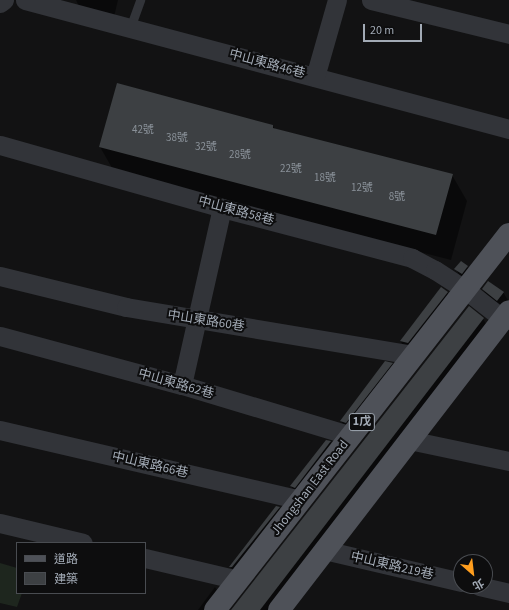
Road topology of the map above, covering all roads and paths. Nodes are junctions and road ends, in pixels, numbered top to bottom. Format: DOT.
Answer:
graph roads {
  1 [pos="4,0"];
  2 [pos="25,0"];
  3 [pos="140,0"];
  4 [pos="337,0"];
  5 [pos="371,0"];
  6 [pos="0,3"];
  7 [pos="130,28"];
  8 [pos="509,34"];
  9 [pos="315,77"];
  10 [pos="509,129"];
  11 [pos="0,145"];
  12 [pos="222,208"];
  13 [pos="509,234"];
  14 [pos="0,276"];
  15 [pos="466,290"];
  16 [pos="507,317"];
  17 [pos="197,319"];
  18 [pos="0,336"];
  19 [pos="414,355"];
  20 [pos="182,386"];
  21 [pos="0,430"];
  22 [pos="352,436"];
  23 [pos="408,440"];
  24 [pos="509,461"];
  25 [pos="300,500"];
  26 [pos="0,523"];
  27 [pos="79,542"];
  28 [pos="324,550"];
  29 [pos="146,558"];
  30 [pos="238,580"];
  31 [pos="453,580"];
  32 [pos="493,589"];
  33 [pos="509,593"];
  34 [pos="215,610"];
  35 [pos="279,610"];
  1 -- 6 [label="street"];
  2 -- 7 [label="street, 中山東路46巷"];
  3 -- 7 [label="lane"];
  4 -- 9 [label="street"];
  5 -- 8 [label="street"];
  7 -- 9 [label="street, 中山東路46巷"];
  9 -- 10 [label="street, 中山東路46巷"];
  11 -- 12 [label="street, 中山東路58巷"];
  12 -- 15 [label="street, 中山東路58巷"];
  12 -- 17 [label="street"];
  13 -- 15 [label="main road, Jhongshan East Road / 1戊"];
  14 -- 17 [label="street, 中山東路60巷"];
  15 -- 16 [label="street, 中山東路58巷"];
  15 -- 19 [label="main road, Jhongshan East Road / 1戊"];
  16 -- 23 [label="main road"];
  17 -- 19 [label="street, 中山東路60巷"];
  17 -- 20 [label="street"];
  18 -- 20 [label="street, 中山東路62巷"];
  19 -- 22 [label="main road, Jhongshan East Road / 1戊"];
  20 -- 22 [label="street, 中山東路62巷"];
  21 -- 25 [label="street, 中山東路66巷"];
  22 -- 25 [label="main road, Jhongshan East Road / 1戊"];
  23 -- 24 [label="street"];
  23 -- 28 [label="main road"];
  25 -- 30 [label="main road, Jhongshan East Road / 1戊"];
  26 -- 27 [label="street"];
  28 -- 31 [label="street, 中山東路219巷"];
  28 -- 35 [label="main road"];
  29 -- 30 [label="street"];
  30 -- 34 [label="main road, Jhongshan East Road / 1戊"];
  32 -- 33 [label="street"];
}
